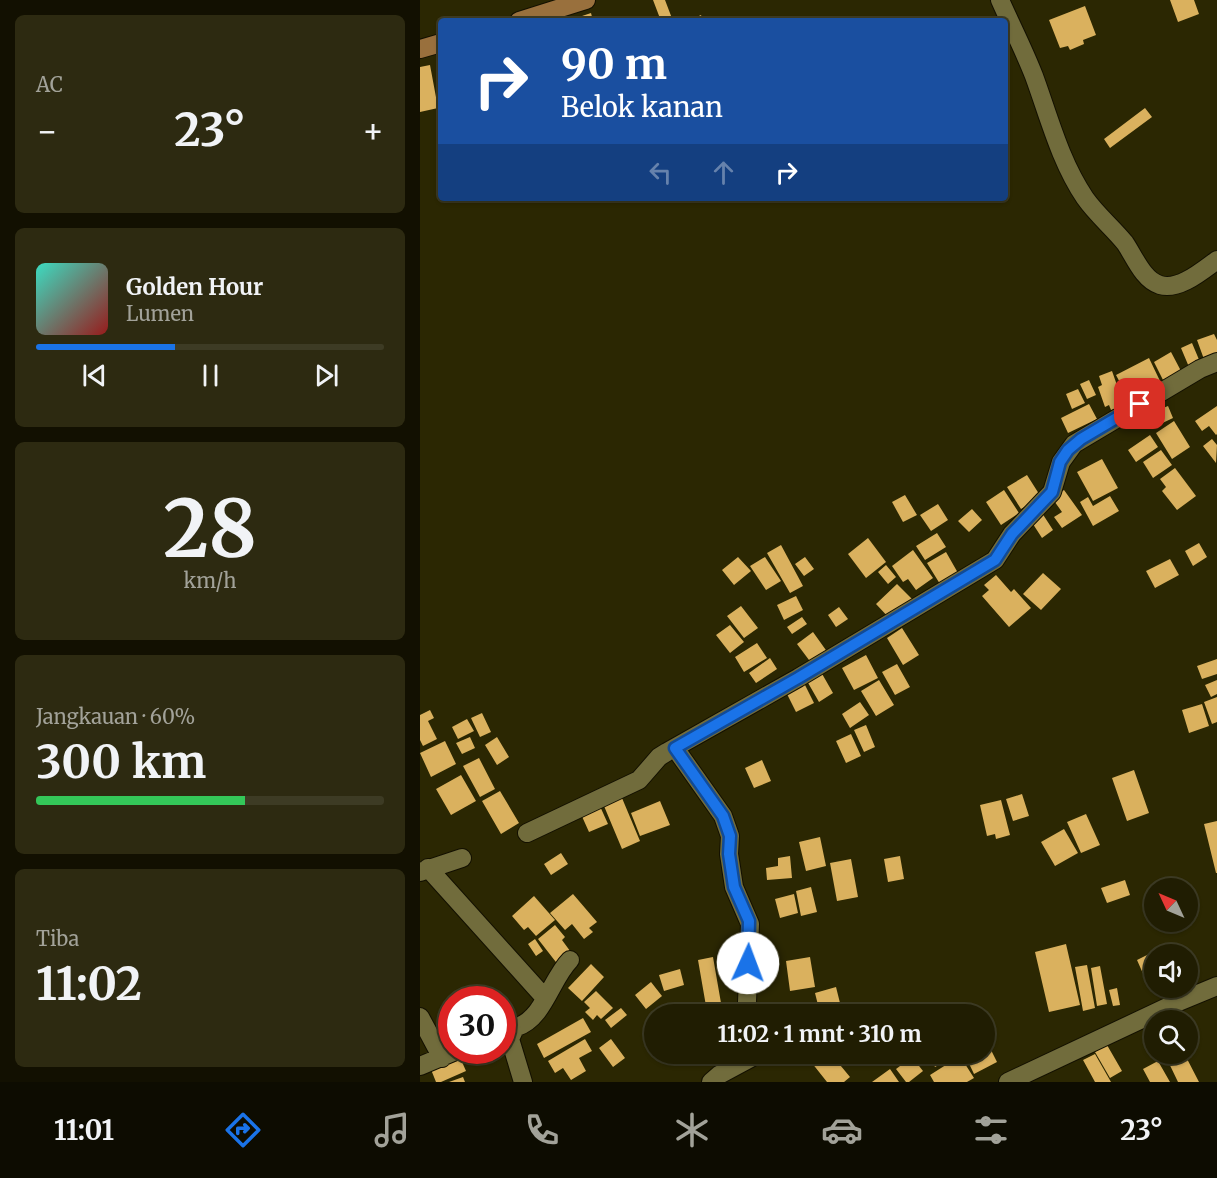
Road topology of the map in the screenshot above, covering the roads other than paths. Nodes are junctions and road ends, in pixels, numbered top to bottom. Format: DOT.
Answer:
graph roads {
  1 [pos="586,0"];
  2 [pos="1000,0"];
  3 [pos="529,18"];
  4 [pos="438,44"];
  5 [pos="420,49"];
  6 [pos="1216,262"];
  7 [pos="1217,362"];
  8 [pos="675,748"];
  9 [pos="527,833"];
  10 [pos="462,858"];
  11 [pos="424,870"];
  12 [pos="570,960"];
  13 [pos="1217,986"];
  14 [pos="545,998"];
  15 [pos="747,1004"];
  16 [pos="420,1017"];
  17 [pos="516,1026"];
  18 [pos="438,1039"];
  19 [pos="438,1059"];
  20 [pos="516,1059"];
  21 [pos="740,1064"];
  22 [pos="420,1066"];
  23 [pos="523,1082"];
  24 [pos="711,1082"];
  25 [pos="1008,1082"];
  1 -- 3 [label="main road"];
  2 -- 6 [label="street"];
  4 -- 5 [label="main road"];
  7 -- 8 [label="street"];
  8 -- 9 [label="street"];
  8 -- 15 [label="street"];
  10 -- 11 [label="street"];
  11 -- 14 [label="street"];
  12 -- 14 [label="street"];
  13 -- 25 [label="street"];
  14 -- 17 [label="street"];
  16 -- 18 [label="street"];
  19 -- 22 [label="street"];
  20 -- 23 [label="street"];
  21 -- 24 [label="street"];
}
